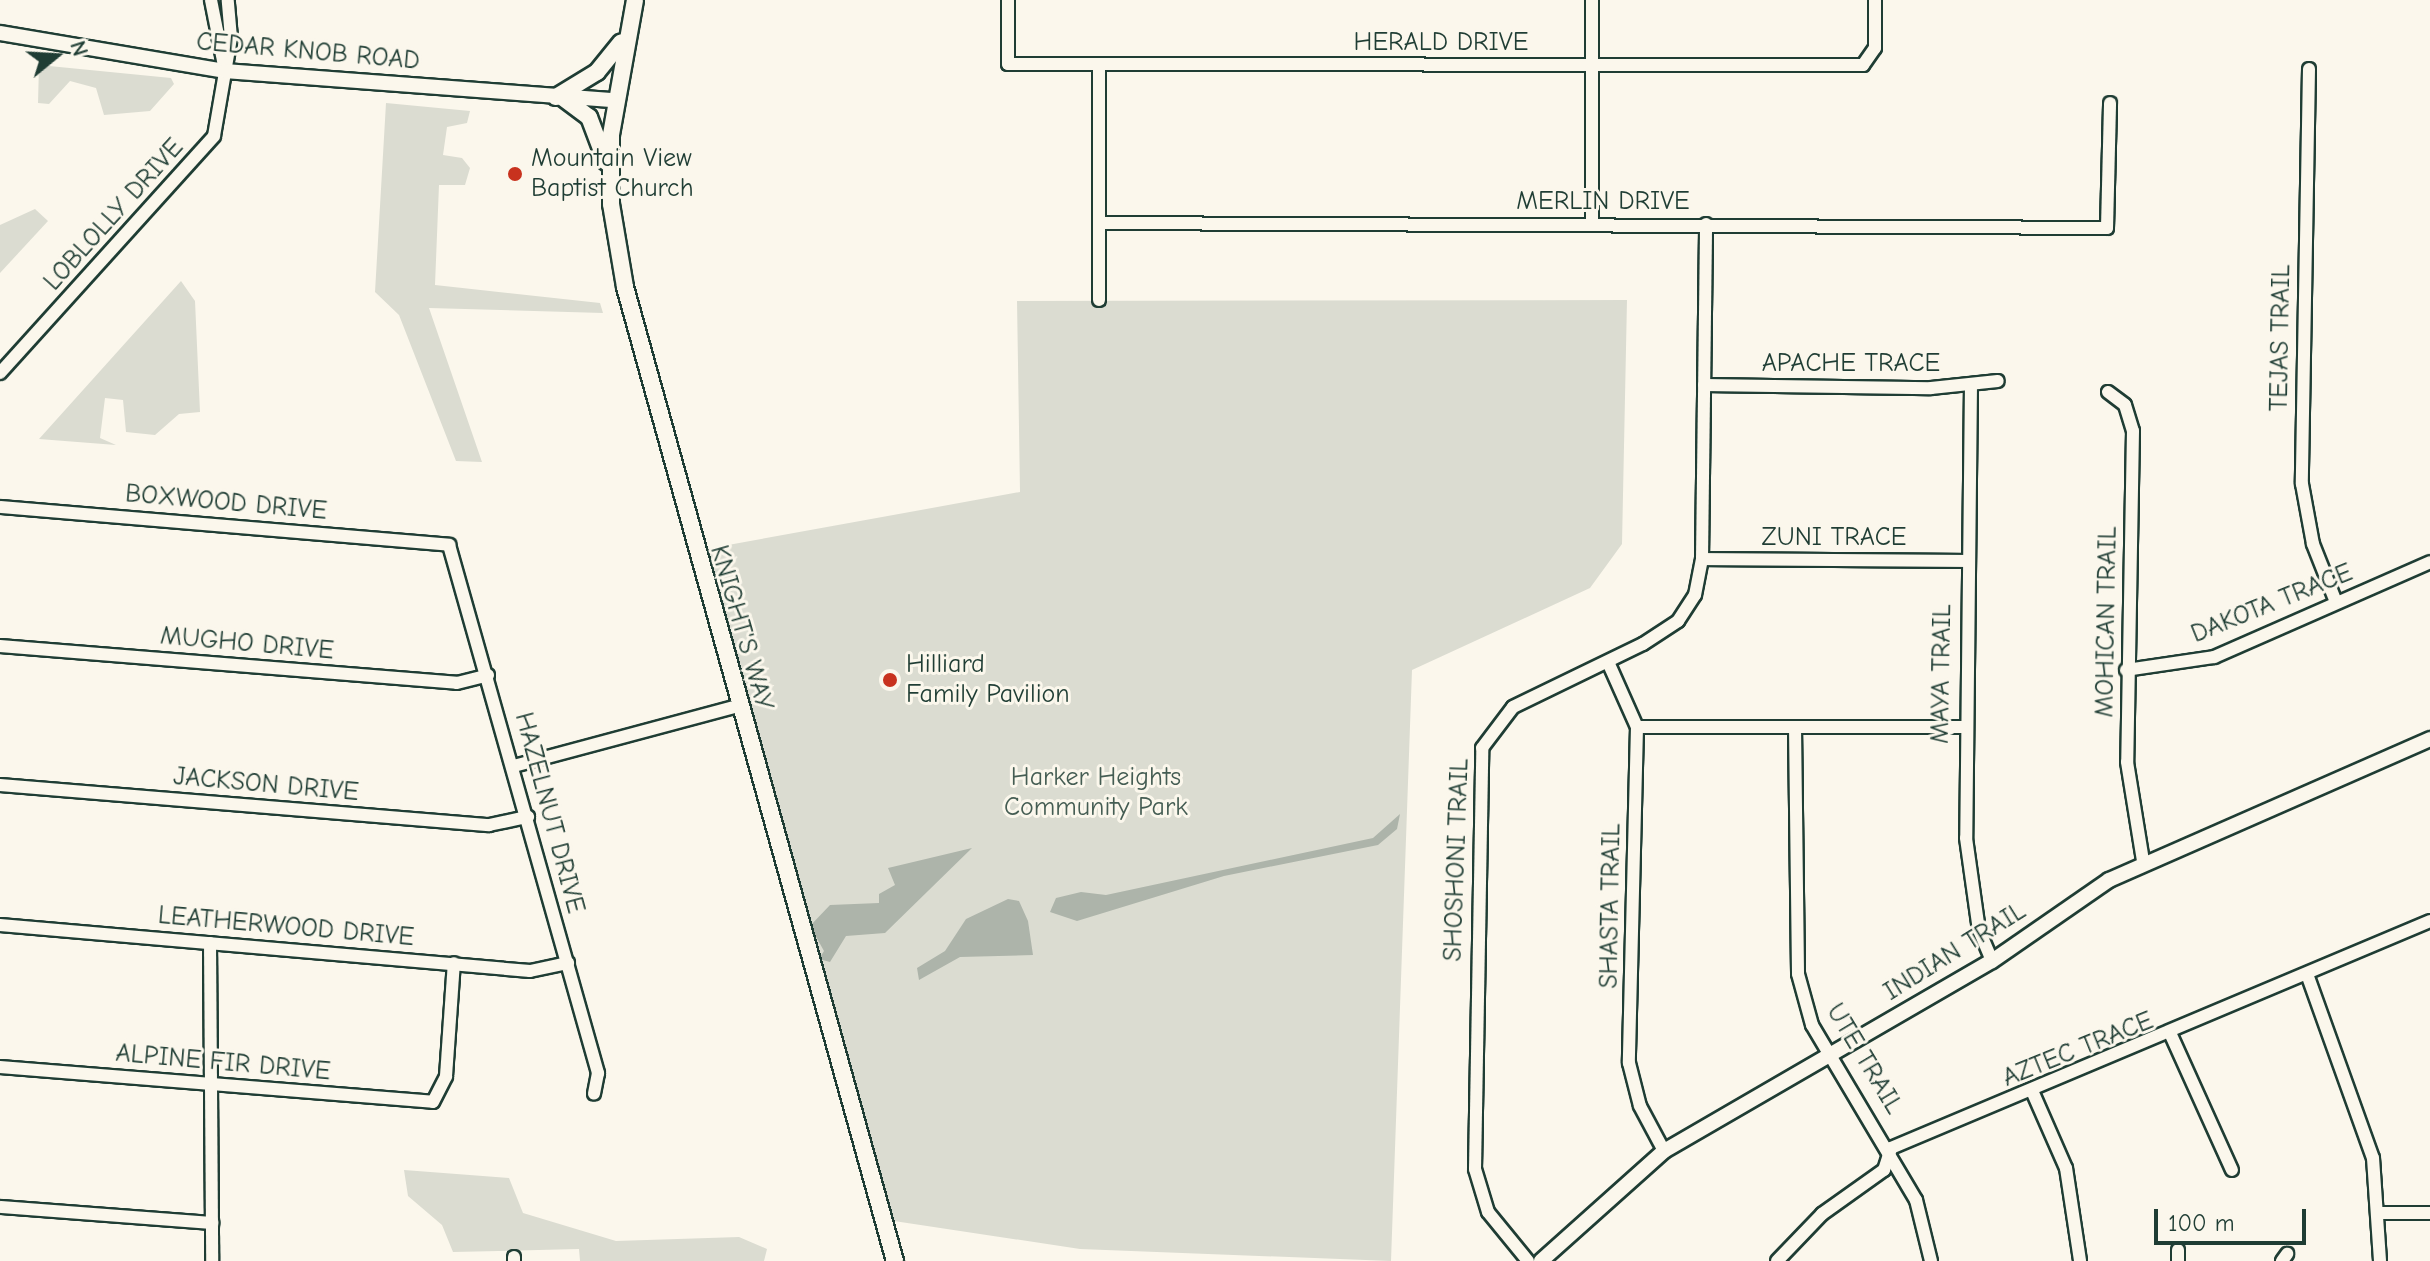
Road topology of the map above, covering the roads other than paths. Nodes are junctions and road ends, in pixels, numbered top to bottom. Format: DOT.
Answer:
graph roads {
  1 [pos="211,0"];
  2 [pos="228,0"];
  3 [pos="635,0"];
  4 [pos="1008,0"];
  5 [pos="1592,0"];
  6 [pos="1875,0"];
  7 [pos="0,33"];
  8 [pos="622,41"];
  9 [pos="1099,65"];
  10 [pos="1592,65"];
  11 [pos="2309,69"];
  12 [pos="225,71"];
  13 [pos="559,97"];
  14 [pos="614,100"];
  15 [pos="2110,103"];
  16 [pos="610,175"];
  17 [pos="1099,223"];
  18 [pos="1592,224"];
  19 [pos="1706,224"];
  20 [pos="1099,300"];
  21 [pos="0,373"];
  22 [pos="1998,381"];
  23 [pos="1971,384"];
  24 [pos="1704,385"];
  25 [pos="2108,392"];
  26 [pos="0,507"];
  27 [pos="449,545"];
  28 [pos="1702,559"];
  29 [pos="1965,561"];
  30 [pos="2430,562"];
  31 [pos="2336,602"];
  32 [pos="0,646"];
  33 [pos="1608,662"];
  34 [pos="2126,670"];
  35 [pos="488,675"];
  36 [pos="738,706"];
  37 [pos="1637,727"];
  38 [pos="1795,727"];
  39 [pos="1962,727"];
  40 [pos="2430,739"];
  41 [pos="514,766"];
  42 [pos="0,785"];
  43 [pos="528,817"];
  44 [pos="2143,861"];
  45 [pos="2430,921"];
  46 [pos="0,925"];
  47 [pos="210,943"];
  48 [pos="1992,961"];
  49 [pos="454,963"];
  50 [pos="568,963"];
  51 [pos="2307,974"];
  52 [pos="2171,1035"];
  53 [pos="1832,1057"];
  54 [pos="0,1067"];
  55 [pos="211,1084"];
  56 [pos="2033,1093"];
  57 [pos="594,1094"];
  58 [pos="1891,1148"];
  59 [pos="1664,1151"];
  60 [pos="2232,1170"];
  61 [pos="0,1207"];
  62 [pos="2378,1213"];
  63 [pos="2430,1213"];
  64 [pos="212,1223"];
  65 [pos="212,1261"];
  66 [pos="895,1261"];
  67 [pos="1528,1261"];
  68 [pos="1541,1261"];
  69 [pos="1777,1261"];
  70 [pos="1931,1261"];
  71 [pos="2080,1261"];
  72 [pos="2380,1261"];
  1 -- 12 [label="street"];
  2 -- 12 [label="street"];
  3 -- 8 [label="main road, KNIGHT'S WAY"];
  4 -- 9 [label="street, HERALD DRIVE"];
  5 -- 10 [label="street"];
  6 -- 10 [label="street, HERALD DRIVE"];
  7 -- 12 [label="street, CEDAR KNOB ROAD"];
  8 -- 13 [label="main road"];
  8 -- 14 [label="main road, KNIGHT'S WAY"];
  9 -- 10 [label="street, HERALD DRIVE"];
  9 -- 17 [label="street"];
  10 -- 18 [label="street"];
  11 -- 31 [label="street, TEJAS TRAIL"];
  12 -- 13 [label="street, CEDAR KNOB ROAD"];
  12 -- 21 [label="street, LOBLOLLY DRIVE"];
  13 -- 14 [label="street, CEDAR KNOB ROAD"];
  13 -- 16 [label="main road"];
  14 -- 16 [label="main road, KNIGHT'S WAY"];
  15 -- 19 [label="street, MERLIN DRIVE"];
  16 -- 36 [label="main road, KNIGHT'S WAY"];
  17 -- 18 [label="street, MERLIN DRIVE"];
  17 -- 20 [label="street"];
  18 -- 19 [label="street, MERLIN DRIVE"];
  19 -- 24 [label="street, SHOSHONI TRAIL"];
  22 -- 23 [label="street, APACHE TRACE"];
  23 -- 24 [label="street, APACHE TRACE"];
  23 -- 29 [label="street, MAYA TRAIL"];
  24 -- 28 [label="street, SHOSHONI TRAIL"];
  25 -- 34 [label="street, MOHICAN TRAIL"];
  26 -- 27 [label="street, BOXWOOD DRIVE"];
  27 -- 35 [label="street, HAZELNUT DRIVE"];
  28 -- 29 [label="street, ZUNI TRACE"];
  28 -- 33 [label="street, SHOSHONI TRAIL"];
  29 -- 39 [label="street, MAYA TRAIL"];
  30 -- 31 [label="street, DAKOTA TRACE"];
  31 -- 34 [label="street, DAKOTA TRACE"];
  32 -- 35 [label="street, MUGHO DRIVE"];
  33 -- 37 [label="street, SHASTA TRAIL"];
  33 -- 67 [label="street, SHOSHONI TRAIL"];
  34 -- 44 [label="street, MOHICAN TRAIL"];
  35 -- 41 [label="street, HAZELNUT DRIVE"];
  36 -- 41 [label="street"];
  36 -- 66 [label="main road, KNIGHT'S WAY"];
  37 -- 38 [label="street"];
  37 -- 59 [label="street, SHASTA TRAIL"];
  38 -- 39 [label="street"];
  38 -- 53 [label="street, UTE TRAIL"];
  39 -- 48 [label="street, MAYA TRAIL"];
  40 -- 44 [label="street, INDIAN TRAIL"];
  41 -- 43 [label="street, HAZELNUT DRIVE"];
  42 -- 43 [label="street, JACKSON DRIVE"];
  43 -- 50 [label="street, HAZELNUT DRIVE"];
  44 -- 48 [label="street, INDIAN TRAIL"];
  45 -- 51 [label="street, AZTEC TRACE"];
  46 -- 47 [label="street, LEATHERWOOD DRIVE"];
  47 -- 49 [label="street, LEATHERWOOD DRIVE"];
  47 -- 55 [label="street"];
  48 -- 53 [label="street, INDIAN TRAIL"];
  49 -- 50 [label="street, LEATHERWOOD DRIVE"];
  49 -- 55 [label="street, ALPINE FIR DRIVE"];
  50 -- 57 [label="street, HAZELNUT DRIVE"];
  51 -- 52 [label="street, AZTEC TRACE"];
  51 -- 62 [label="street"];
  52 -- 56 [label="street, AZTEC TRACE"];
  52 -- 60 [label="street"];
  53 -- 58 [label="street, UTE TRAIL"];
  53 -- 59 [label="street, INDIAN TRAIL"];
  54 -- 55 [label="street, ALPINE FIR DRIVE"];
  55 -- 64 [label="street"];
  56 -- 58 [label="street, AZTEC TRACE"];
  56 -- 71 [label="street"];
  58 -- 69 [label="street"];
  58 -- 70 [label="street, UTE TRAIL"];
  59 -- 68 [label="street, INDIAN TRAIL"];
  61 -- 64 [label="street"];
  62 -- 63 [label="street"];
  62 -- 72 [label="street"];
  64 -- 65 [label="street"];
}
